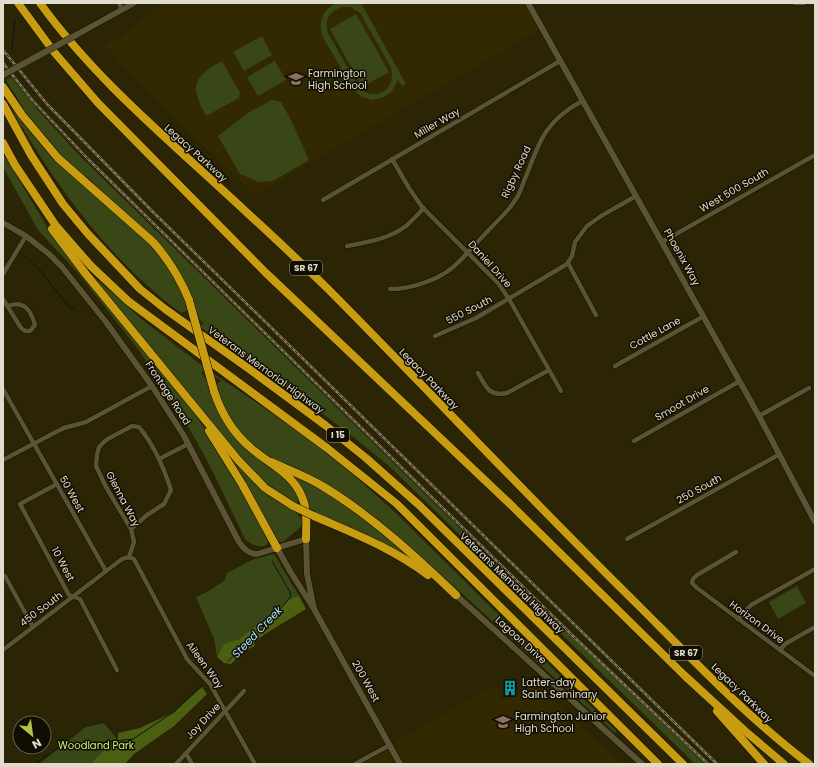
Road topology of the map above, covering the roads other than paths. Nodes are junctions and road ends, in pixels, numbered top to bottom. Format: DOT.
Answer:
graph roads {
  1 [pos="18,3"];
  2 [pos="40,3"];
  3 [pos="119,3"];
  4 [pos="134,3"];
  5 [pos="528,3"];
  6 [pos="795,3"];
  7 [pos="804,3"];
  8 [pos="122,10"];
  9 [pos="560,61"];
  10 [pos="3,75"];
  11 [pos="3,87"];
  12 [pos="582,101"];
  13 [pos="3,104"];
  14 [pos="3,143"];
  15 [pos="815,154"];
  16 [pos="392,159"];
  17 [pos="15,165"];
  18 [pos="636,196"];
  19 [pos="323,200"];
  20 [pos="424,208"];
  21 [pos="3,223"];
  22 [pos="26,236"];
  23 [pos="662,242"];
  24 [pos="347,246"];
  25 [pos="467,252"];
  26 [pos="568,263"];
  27 [pos="3,274"];
  28 [pos="390,289"];
  29 [pos="3,299"];
  30 [pos="509,299"];
  31 [pos="8,306"];
  32 [pos="596,315"];
  33 [pos="704,316"];
  34 [pos="435,336"];
  35 [pos="615,366"];
  36 [pos="549,370"];
  37 [pos="478,373"];
  38 [pos="740,381"];
  39 [pos="152,386"];
  40 [pos="809,388"];
  41 [pos="3,389"];
  42 [pos="561,391"];
  43 [pos="9,400"];
  44 [pos="190,401"];
  45 [pos="3,403"];
  46 [pos="759,416"];
  47 [pos="634,441"];
  48 [pos="34,444"];
  49 [pos="188,444"];
  50 [pos="780,454"];
  51 [pos="159,459"];
  52 [pos="3,460"];
  53 [pos="271,462"];
  54 [pos="57,484"];
  55 [pos="815,522"];
  56 [pos="131,529"];
  57 [pos="306,539"];
  58 [pos="628,539"];
  59 [pos="277,548"];
  60 [pos="736,552"];
  61 [pos="129,557"];
  62 [pos="815,569"];
  63 [pos="106,571"];
  64 [pos="4,576"];
  65 [pos="73,596"];
  66 [pos="456,596"];
  67 [pos="314,609"];
  68 [pos="738,619"];
  69 [pos="33,627"];
  70 [pos="815,627"];
  71 [pos="3,650"];
  72 [pos="780,650"];
  73 [pos="117,670"];
  74 [pos="684,675"];
  75 [pos="815,676"];
  76 [pos="244,691"];
  77 [pos="225,711"];
  78 [pos="390,745"];
  79 [pos="186,753"];
  80 [pos="176,764"];
  81 [pos="192,764"];
  82 [pos="255,764"];
  83 [pos="355,764"];
  84 [pos="400,764"];
  85 [pos="642,764"];
  86 [pos="658,764"];
  87 [pos="683,764"];
  88 [pos="764,764"];
  89 [pos="784,764"];
  90 [pos="809,764"];
  1 -- 74 [label="highway, SR 67"];
  2 -- 90 [label="highway, Legacy Parkway / SR 67"];
  3 -- 8 [label="street"];
  4 -- 8 [label="street"];
  5 -- 9 [label="street, Phoenix Way"];
  6 -- 7 [label="street"];
  8 -- 10 [label="street, bridge"];
  9 -- 12 [label="street, Phoenix Way"];
  9 -- 16 [label="street, Miller Way"];
  11 -- 53 [label="highway, bridge"];
  12 -- 18 [label="street, Phoenix Way"];
  12 -- 25 [label="street, Rigby Road"];
  13 -- 87 [label="highway, Veterans Memorial Highway / I 15"];
  14 -- 17 [label="highway, I 15"];
  15 -- 23 [label="street, West 500 South"];
  16 -- 19 [label="street, Miller Way"];
  16 -- 20 [label="street, Daniel Drive"];
  17 -- 44 [label="highway"];
  17 -- 86 [label="highway, I 15"];
  18 -- 23 [label="street, Phoenix Way"];
  18 -- 26 [label="street"];
  20 -- 24 [label="street"];
  20 -- 25 [label="street, Daniel Drive"];
  21 -- 22 [label="street, Frontage Road"];
  22 -- 27 [label="street"];
  22 -- 39 [label="street, Frontage Road"];
  23 -- 33 [label="street, Phoenix Way"];
  25 -- 28 [label="street, Rigby Road"];
  25 -- 30 [label="street, Daniel Drive"];
  26 -- 30 [label="street, 550 South"];
  26 -- 32 [label="street"];
  29 -- 31 [label="street"];
  30 -- 34 [label="street, 550 South"];
  30 -- 36 [label="street, Daniel Drive"];
  31 -- 31 [label="street"];
  33 -- 35 [label="street, Cottle Lane"];
  33 -- 38 [label="street, Phoenix Way"];
  36 -- 37 [label="street"];
  36 -- 42 [label="street, Daniel Drive"];
  38 -- 46 [label="street, Phoenix Way"];
  38 -- 47 [label="street, Smoot Drive"];
  39 -- 48 [label="street"];
  39 -- 49 [label="street, Frontage Road"];
  40 -- 46 [label="street"];
  41 -- 43 [label="street, 50 West"];
  43 -- 45 [label="street"];
  43 -- 48 [label="street, 50 West"];
  44 -- 59 [label="highway"];
  44 -- 66 [label="highway, bridge"];
  46 -- 50 [label="street, Phoenix Way"];
  48 -- 52 [label="street"];
  48 -- 54 [label="street, 50 West"];
  49 -- 51 [label="street"];
  49 -- 59 [label="street, Frontage Road"];
  50 -- 55 [label="street, Phoenix Way"];
  50 -- 58 [label="street, 250 South"];
  51 -- 56 [label="street"];
  51 -- 56 [label="street, Glenna Way"];
  53 -- 57 [label="highway"];
  53 -- 66 [label="highway"];
  54 -- 63 [label="street, 50 West"];
  54 -- 65 [label="street, 10 West"];
  56 -- 61 [label="street, Glenna Way"];
  57 -- 59 [label="street, Frontage Road"];
  57 -- 67 [label="street"];
  59 -- 67 [label="street"];
  60 -- 68 [label="street, Horizon Drive"];
  61 -- 63 [label="street, 450 South"];
  61 -- 77 [label="street, Aileen Way"];
  62 -- 68 [label="street"];
  63 -- 65 [label="street, 450 South"];
  64 -- 69 [label="street"];
  65 -- 69 [label="street, 450 South"];
  65 -- 73 [label="street, 10 West"];
  66 -- 85 [label="street, Lagoon Drive"];
  67 -- 78 [label="street, 200 West"];
  68 -- 72 [label="street, Horizon Drive"];
  69 -- 71 [label="street, 450 South"];
  70 -- 72 [label="street"];
  72 -- 75 [label="street, Horizon Drive"];
  74 -- 88 [label="highway"];
  74 -- 89 [label="highway"];
  76 -- 77 [label="street, Joy Drive"];
  77 -- 79 [label="street, Joy Drive"];
  77 -- 82 [label="street, Aileen Way"];
  78 -- 83 [label="street"];
  78 -- 84 [label="street, 200 West"];
  79 -- 80 [label="street, Joy Drive"];
  79 -- 81 [label="street"];
}
